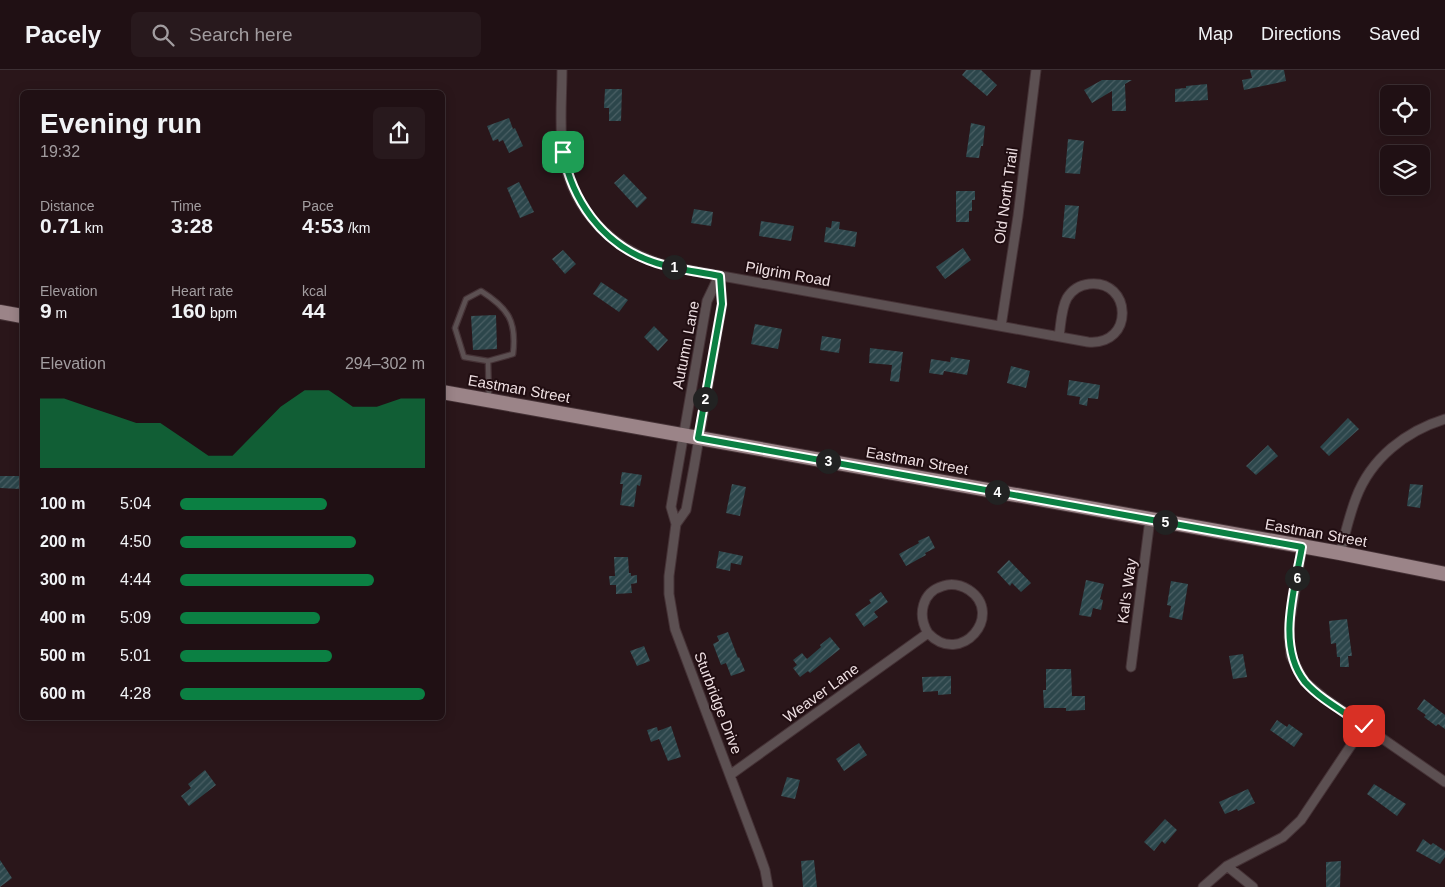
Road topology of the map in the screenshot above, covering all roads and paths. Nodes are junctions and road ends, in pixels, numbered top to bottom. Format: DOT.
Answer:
graph roads {
  1 [pos="562,70"];
  2 [pos="1036,70"];
  3 [pos="720,276"];
  4 [pos="0,312"];
  5 [pos="20,316"];
  6 [pos="1001,326"];
  7 [pos="1059,336"];
  8 [pos="488,361"];
  9 [pos="445,393"];
  10 [pos="489,400"];
  11 [pos="1445,419"];
  12 [pos="683,436"];
  13 [pos="698,438"];
  14 [pos="1150,519"];
  15 [pos="676,524"];
  16 [pos="1302,547"];
  17 [pos="1340,553"];
  18 [pos="1445,574"];
  19 [pos="928,632"];
  20 [pos="1131,667"];
  21 [pos="1364,726"];
  22 [pos="730,775"];
  23 [pos="1445,782"];
  24 [pos="1227,866"];
  25 [pos="768,887"];
  26 [pos="1203,887"];
  27 [pos="1253,887"];
  1 -- 3 [label="street, Pilgrim Road"];
  2 -- 6 [label="street, Old North Trail"];
  3 -- 6 [label="street, Pilgrim Road"];
  3 -- 12 [label="street, Autumn Lane"];
  3 -- 13 [label="street, Autumn Lane"];
  4 -- 5 [label="main road"];
  6 -- 7 [label="street, Pilgrim Road"];
  7 -- 7 [label="street, Pilgrim Road"];
  8 -- 8 [label="lane"];
  8 -- 10 [label="lane"];
  9 -- 10 [label="main road, Eastman Street"];
  10 -- 12 [label="main road, Eastman Street"];
  11 -- 17 [label="street"];
  12 -- 13 [label="main road, Eastman Street"];
  12 -- 15 [label="street, Sturbridge Drive"];
  13 -- 14 [label="main road, Eastman Street"];
  13 -- 15 [label="street, Sturbridge Drive"];
  14 -- 16 [label="main road, Eastman Street"];
  14 -- 20 [label="street, Kal's Way"];
  15 -- 22 [label="street, Sturbridge Drive"];
  16 -- 17 [label="main road, Eastman Street"];
  16 -- 21 [label="street"];
  17 -- 18 [label="main road, Eastman Street"];
  19 -- 19 [label="street"];
  19 -- 22 [label="street, Weaver Lane"];
  21 -- 23 [label="street"];
  21 -- 24 [label="street"];
  22 -- 25 [label="street, Sturbridge Drive"];
  24 -- 26 [label="street"];
  24 -- 27 [label="street"];
}
